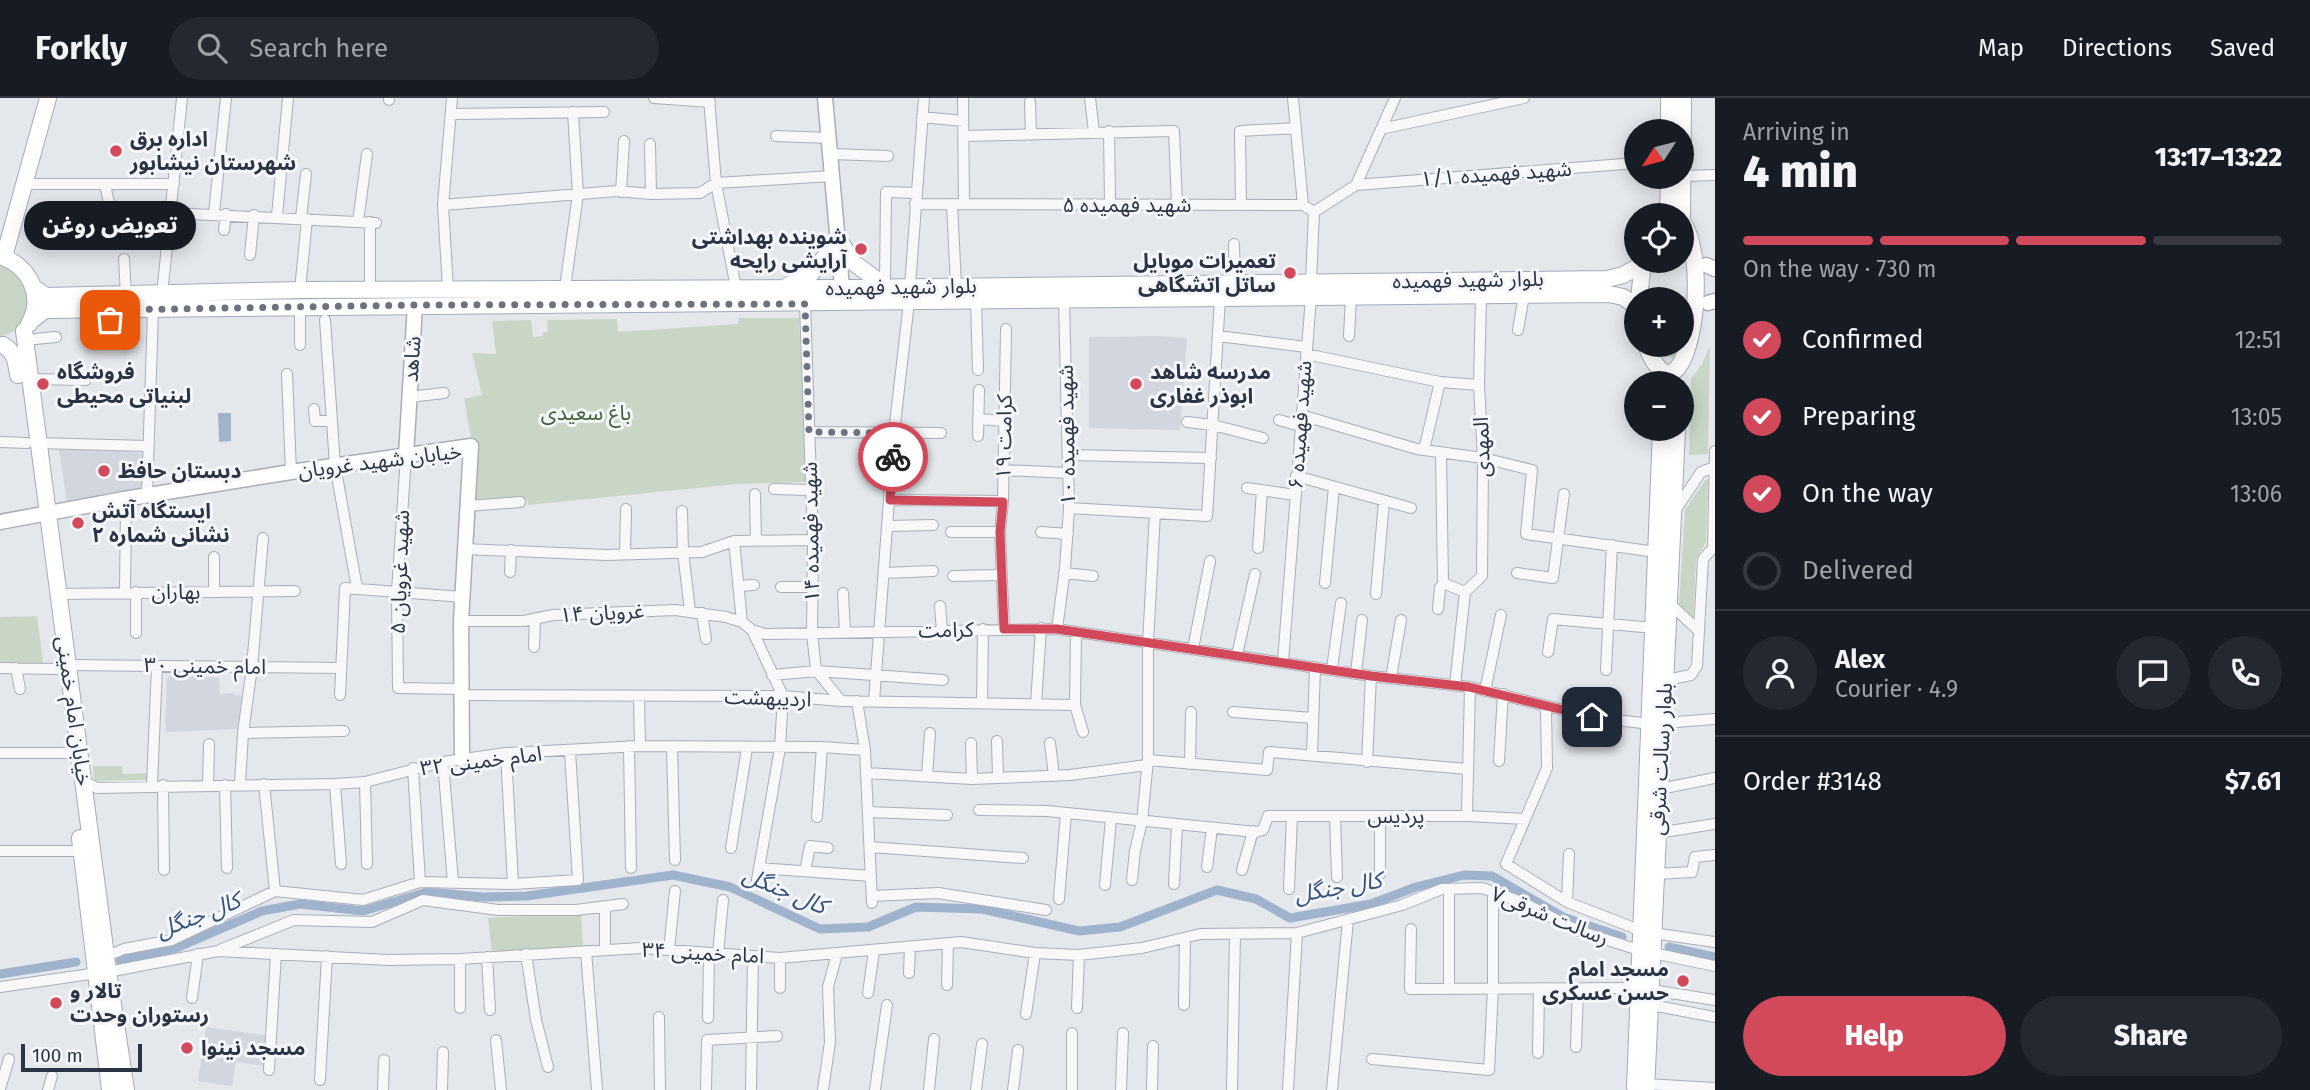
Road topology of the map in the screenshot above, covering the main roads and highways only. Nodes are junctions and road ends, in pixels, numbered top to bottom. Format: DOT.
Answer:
graph roads {
  1 [pos="48,98"];
  2 [pos="1669,98"];
  3 [pos="1683,98"];
  4 [pos="1669,119"];
  5 [pos="1681,119"];
  6 [pos="1694,236"];
  7 [pos="2,257"];
  8 [pos="1711,267"];
  9 [pos="1626,273"];
  10 [pos="885,286"];
  11 [pos="1558,287"];
  12 [pos="34,288"];
  13 [pos="565,288"];
  14 [pos="783,288"];
  15 [pos="1311,289"];
  16 [pos="910,294"];
  17 [pos="843,295"];
  18 [pos="1624,298"];
  19 [pos="866,302"];
  20 [pos="1712,302"];
  21 [pos="805,304"];
  22 [pos="565,305"];
  23 [pos="27,330"];
  24 [pos="1,345"];
  25 [pos="1652,357"];
  26 [pos="1664,371"];
  27 [pos="1678,371"];
  28 [pos="1664,441"];
  29 [pos="1673,441"];
  30 [pos="33,443"];
  31 [pos="1668,454"];
  32 [pos="43,515"];
  33 [pos="63,667"];
  34 [pos="1657,724"];
  35 [pos="1650,873"];
  36 [pos="108,963"];
  37 [pos="1642,1088"];
  38 [pos="110,1090"];
  39 [pos="126,1090"];
  1 -- 7 [label="main road"];
  2 -- 4 [label="main road"];
  3 -- 5 [label="main road"];
  6 -- 8 [label="main road"];
  7 -- 12 [label="main road"];
  8 -- 20 [label="main road"];
  9 -- 11 [label="main road, بلوار شهید فهمیده"];
  10 -- 14 [label="main road"];
  10 -- 16 [label="main road, بلوار شهید فهمیده"];
  10 -- 17 [label="main road, بلوار شهید فهمیده"];
  11 -- 15 [label="main road, بلوار شهید فهمیده"];
  11 -- 15 [label="main road, بلوار شهید فهمیده"];
  11 -- 18 [label="main road, بلوار شهید فهمیده"];
  12 -- 13 [label="main road, بلوار شهید فهمیده"];
  12 -- 23 [label="main road, خیابان امام خمینی"];
  13 -- 14 [label="main road, بلوار شهید فهمیده"];
  13 -- 22 [label="main road"];
  14 -- 17 [label="main road, بلوار شهید فهمیده"];
  15 -- 16 [label="main road, بلوار شهید فهمیده"];
  15 -- 16 [label="main road, بلوار شهید فهمیده"];
  16 -- 19 [label="main road, بلوار شهید فهمیده"];
  17 -- 19 [label="main road, بلوار شهید فهمیده"];
  17 -- 21 [label="main road, بلوار شهید فهمیده"];
  19 -- 21 [label="main road"];
  20 -- 27 [label="main road"];
  21 -- 22 [label="main road, بلوار شهید فهمیده"];
  22 -- 23 [label="main road, بلوار شهید فهمیده"];
  23 -- 24 [label="main road, بلوار شهید فهمیده"];
  23 -- 30 [label="main road, خیابان امام خمینی"];
  24 -- 30 [label="main road, خیابان امام خمینی"];
  25 -- 26 [label="main road"];
  28 -- 31 [label="main road, بلوار رسالت شرقی"];
  29 -- 31 [label="main road, بلوار رسالت شرقی"];
  30 -- 32 [label="main road, خیابان امام خمینی"];
  31 -- 34 [label="main road, بلوار رسالت شرقی"];
  31 -- 34 [label="main road, بلوار رسالت شرقی"];
  32 -- 33 [label="main road, خیابان امام خمینی"];
  32 -- 33 [label="main road, خیابان امام خمینی"];
  33 -- 36 [label="main road, خیابان امام خمینی"];
  33 -- 36 [label="main road, خیابان امام خمینی"];
  34 -- 35 [label="main road, بلوار رسالت شرقی"];
  34 -- 35 [label="main road, بلوار رسالت شرقی"];
  35 -- 37 [label="main road, بلوار رسالت شرقی"];
  36 -- 38 [label="main road, خیابان امام خمینی"];
  36 -- 39 [label="main road, خیابان امام خمینی"];
}
